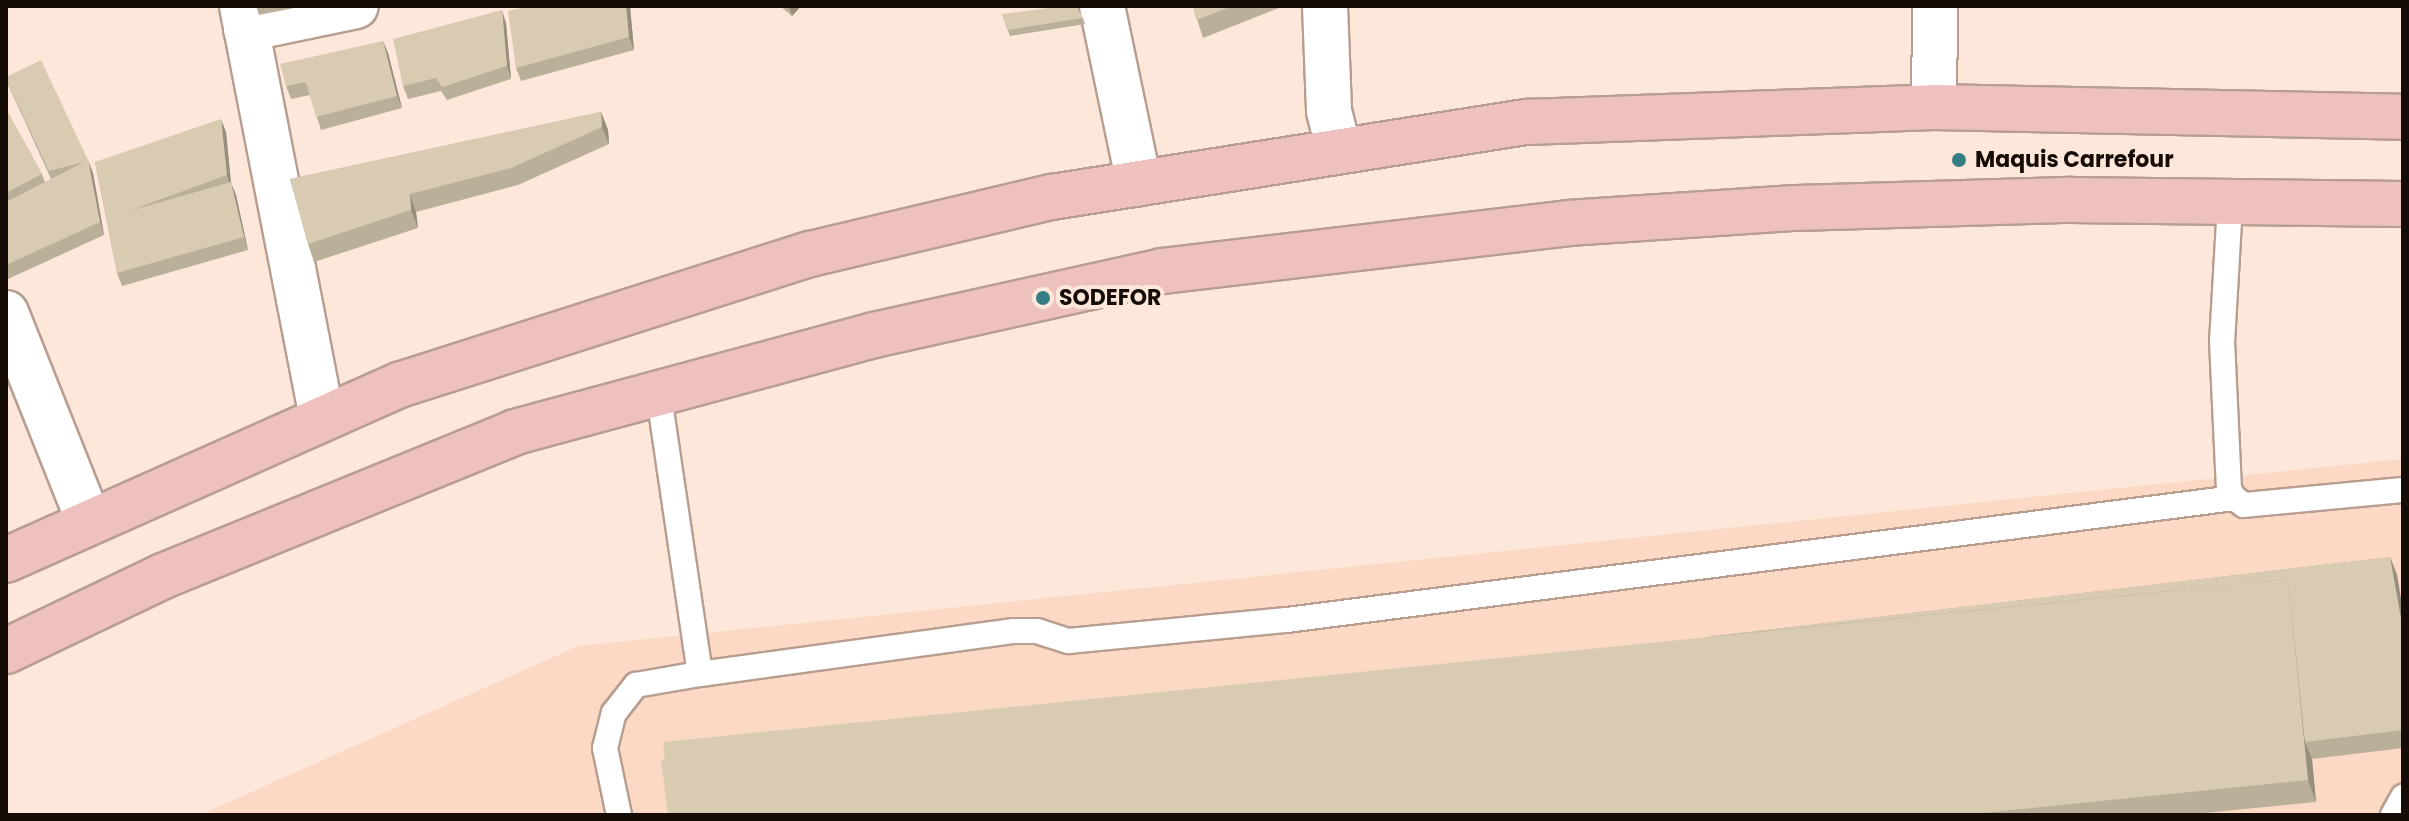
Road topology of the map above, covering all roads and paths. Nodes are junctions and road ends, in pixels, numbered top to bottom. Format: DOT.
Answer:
graph roads {
  1 [pos="356,6"];
  2 [pos="1102,6"];
  3 [pos="1325,6"];
  4 [pos="1935,6"];
  5 [pos="244,17"];
  6 [pos="1934,107"];
  7 [pos="2403,117"];
  8 [pos="1339,151"];
  9 [pos="1139,183"];
  10 [pos="2230,204"];
  11 [pos="2403,204"];
  12 [pos="6,313"];
  13 [pos="658,390"];
  14 [pos="322,417"];
  15 [pos="2403,490"];
  16 [pos="2234,498"];
  17 [pos="89,522"];
  18 [pos="6,560"];
  19 [pos="6,651"];
  20 [pos="700,674"];
  21 [pos="2403,797"];
  22 [pos="619,815"];
  23 [pos="2393,815"];
  1 -- 5 [label="street"];
  2 -- 9 [label="street"];
  3 -- 8 [label="street"];
  4 -- 6 [label="street"];
  5 -- 14 [label="street"];
  6 -- 7 [label="main road"];
  6 -- 8 [label="main road"];
  8 -- 9 [label="main road"];
  9 -- 14 [label="main road"];
  10 -- 11 [label="main road"];
  10 -- 13 [label="main road"];
  10 -- 16 [label="lane"];
  12 -- 17 [label="street"];
  13 -- 19 [label="main road"];
  13 -- 20 [label="lane"];
  14 -- 17 [label="main road"];
  15 -- 16 [label="lane"];
  16 -- 20 [label="lane"];
  17 -- 18 [label="main road"];
  20 -- 22 [label="lane"];
  21 -- 23 [label="lane"];
}
